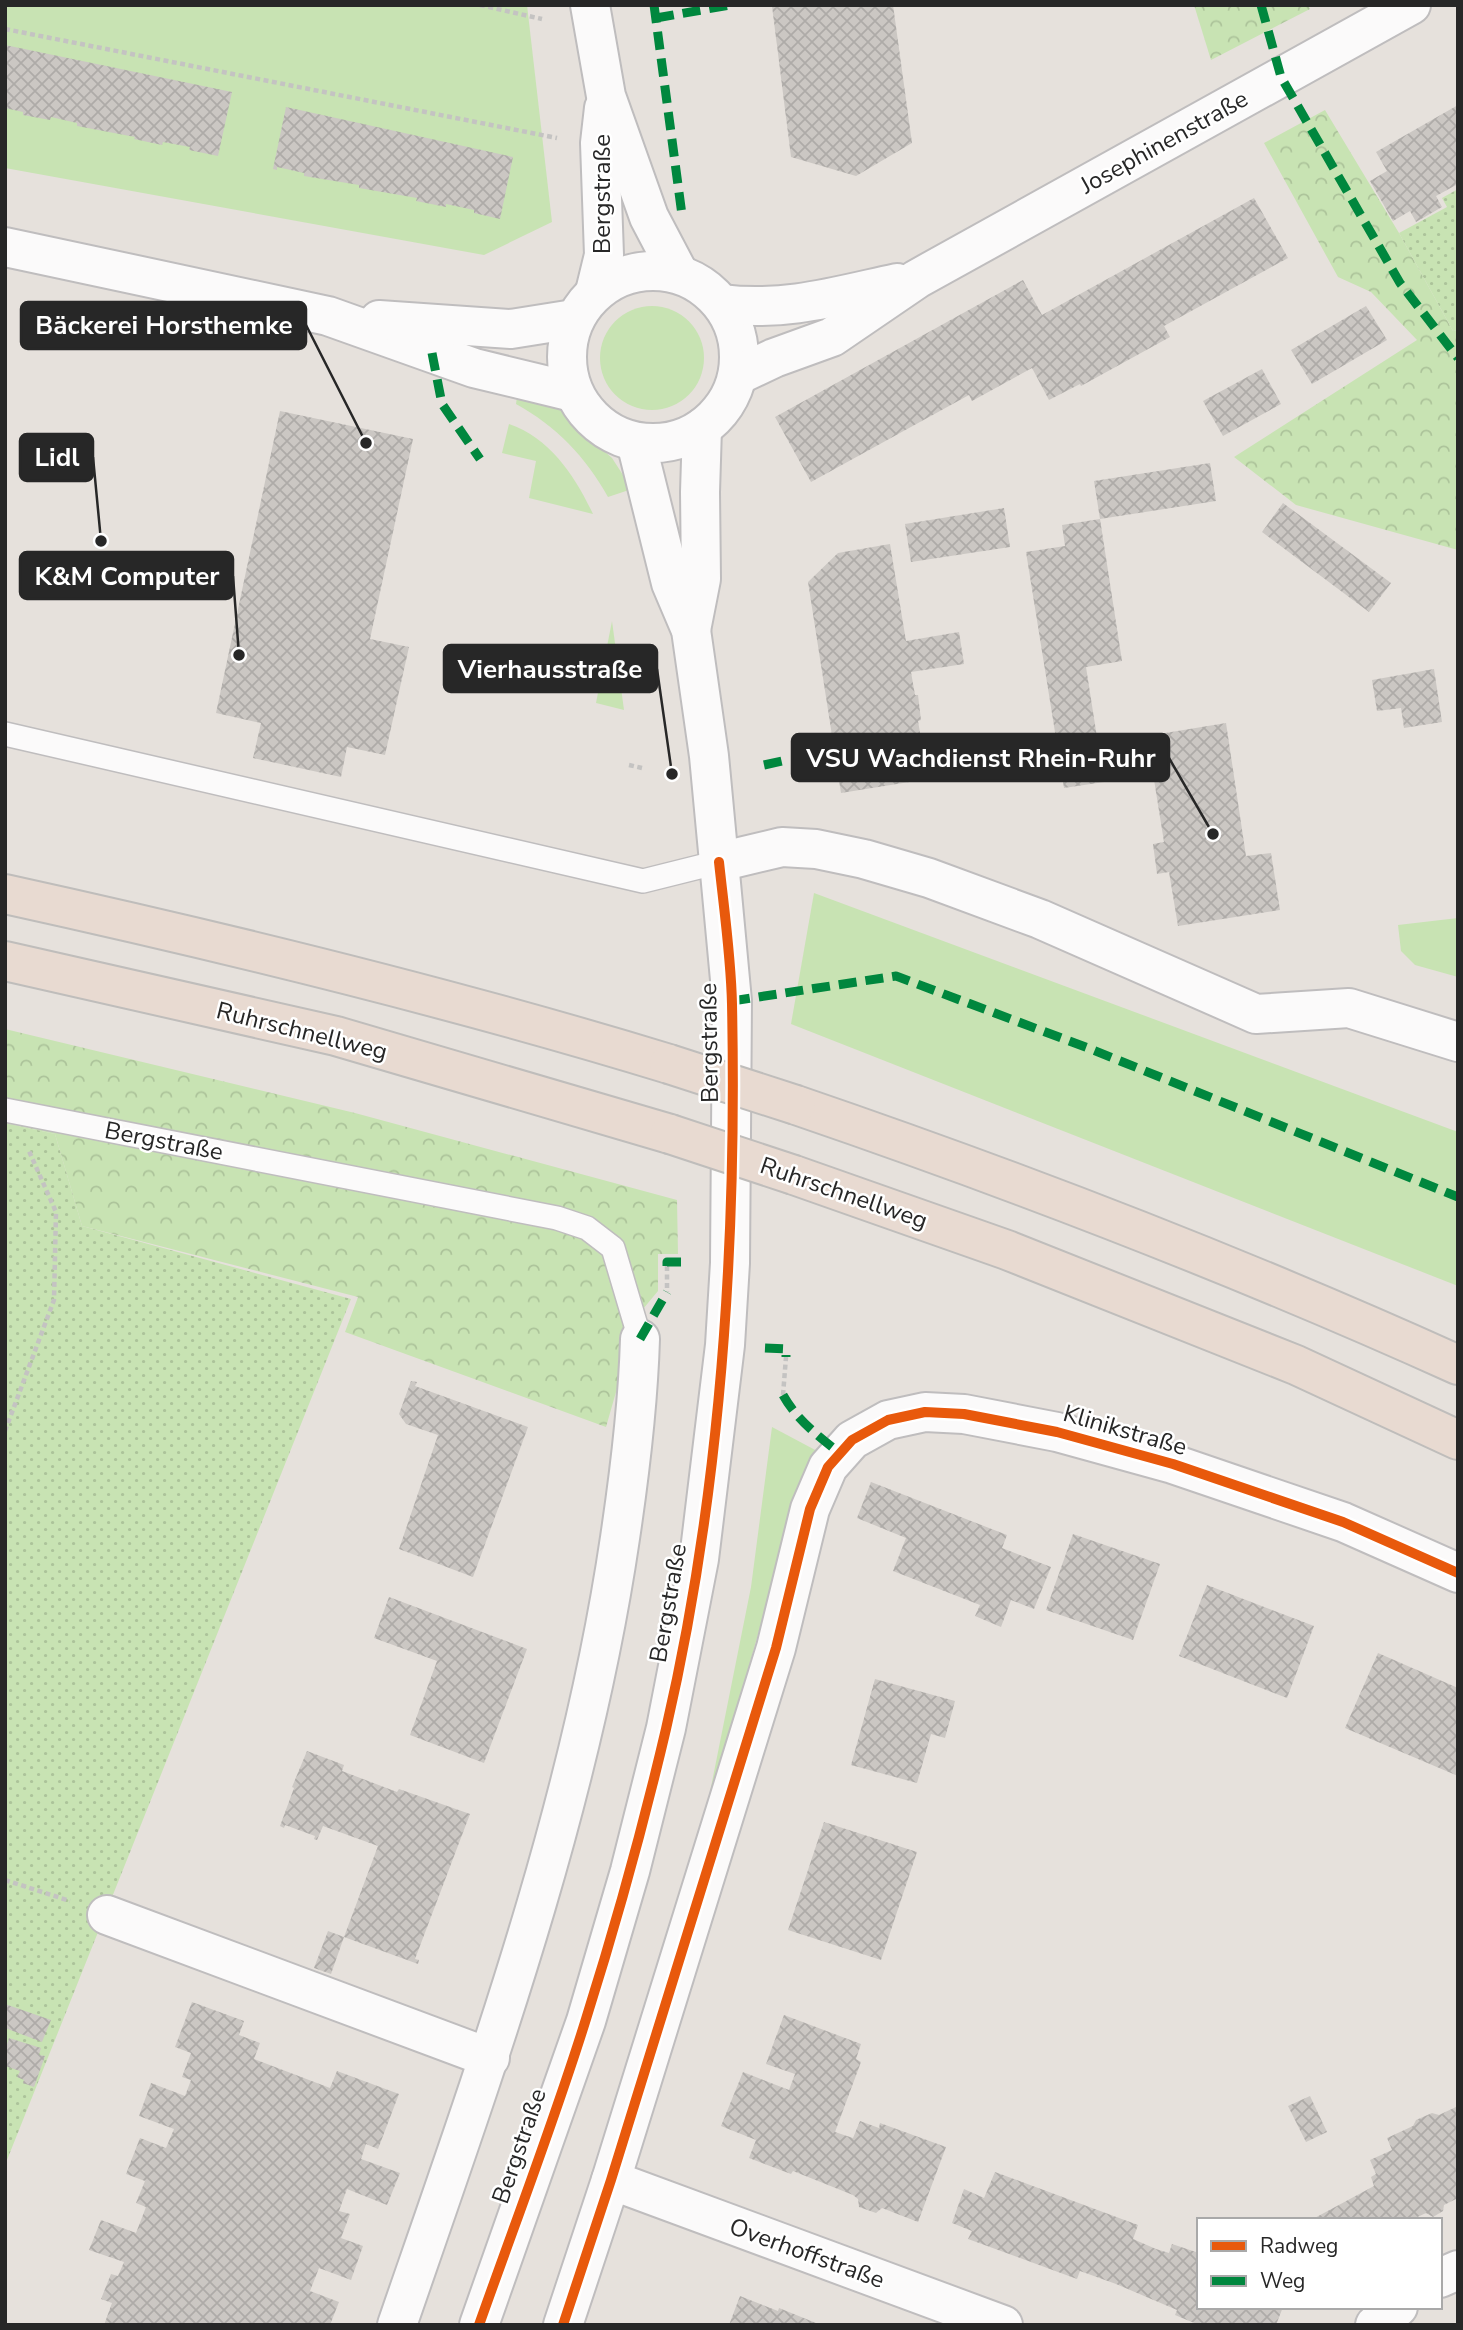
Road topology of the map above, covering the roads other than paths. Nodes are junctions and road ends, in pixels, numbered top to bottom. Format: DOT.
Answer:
graph roads {
  1 [pos="590,5"];
  2 [pos="1410,5"];
  3 [pos="606,96"];
  4 [pos="5,247"];
  5 [pos="679,274"];
  6 [pos="917,279"];
  7 [pos="722,304"];
  8 [pos="585,305"];
  9 [pos="328,316"];
  10 [pos="738,375"];
  11 [pos="573,392"];
  12 [pos="702,428"];
  13 [pos="636,442"];
  14 [pos="691,630"];
  15 [pos="5,734"];
  16 [pos="719,862"];
  17 [pos="5,894"];
  18 [pos="5,961"];
  19 [pos="1458,1042"];
  20 [pos="9,1111"];
  21 [pos="640,1339"];
  22 [pos="1458,1365"];
  23 [pos="1458,1440"];
  24 [pos="1458,1573"];
  25 [pos="107,1915"];
  26 [pos="490,2058"];
  27 [pos="611,2180"];
  28 [pos="1458,2270"];
  29 [pos="1442,2277"];
  30 [pos="1395,2309"];
  31 [pos="397,2325"];
  32 [pos="479,2325"];
  33 [pos="563,2325"];
  34 [pos="1003,2325"];
  35 [pos="1375,2325"];
  1 -- 3 [label="street, Bergstraße"];
  2 -- 6 [label="street, Josephinenstraße"];
  3 -- 5 [label="street, Bergstraße"];
  3 -- 8 [label="street, Bergstraße"];
  4 -- 9 [label="street"];
  5 -- 7 [label="street, Bergstraße"];
  5 -- 8 [label="street, Bergstraße"];
  6 -- 7 [label="street, Josephinenstraße"];
  6 -- 10 [label="street, Josephinenstraße"];
  7 -- 10 [label="street, Bergstraße"];
  8 -- 9 [label="street"];
  8 -- 11 [label="street, Bergstraße"];
  9 -- 11 [label="street"];
  10 -- 12 [label="street, Bergstraße"];
  11 -- 13 [label="street, Bergstraße"];
  12 -- 13 [label="street, Bergstraße"];
  12 -- 14 [label="street, Bergstraße"];
  13 -- 14 [label="street, Bergstraße"];
  14 -- 16 [label="street, Bergstraße"];
  15 -- 16 [label="lane"];
  16 -- 19 [label="street"];
  16 -- 32 [label="street, Bergstraße"];
  17 -- 22 [label="highway, bridge"];
  18 -- 23 [label="highway, Ruhrschnellweg, bridge"];
  20 -- 21 [label="lane, Bergstraße"];
  21 -- 26 [label="street, Bergstraße"];
  24 -- 27 [label="street, Klinikstraße"];
  25 -- 26 [label="street"];
  26 -- 31 [label="street, Bergstraße"];
  27 -- 33 [label="street"];
  27 -- 34 [label="street, Overhoffstraße"];
  28 -- 29 [label="street"];
  30 -- 35 [label="street"];
}
